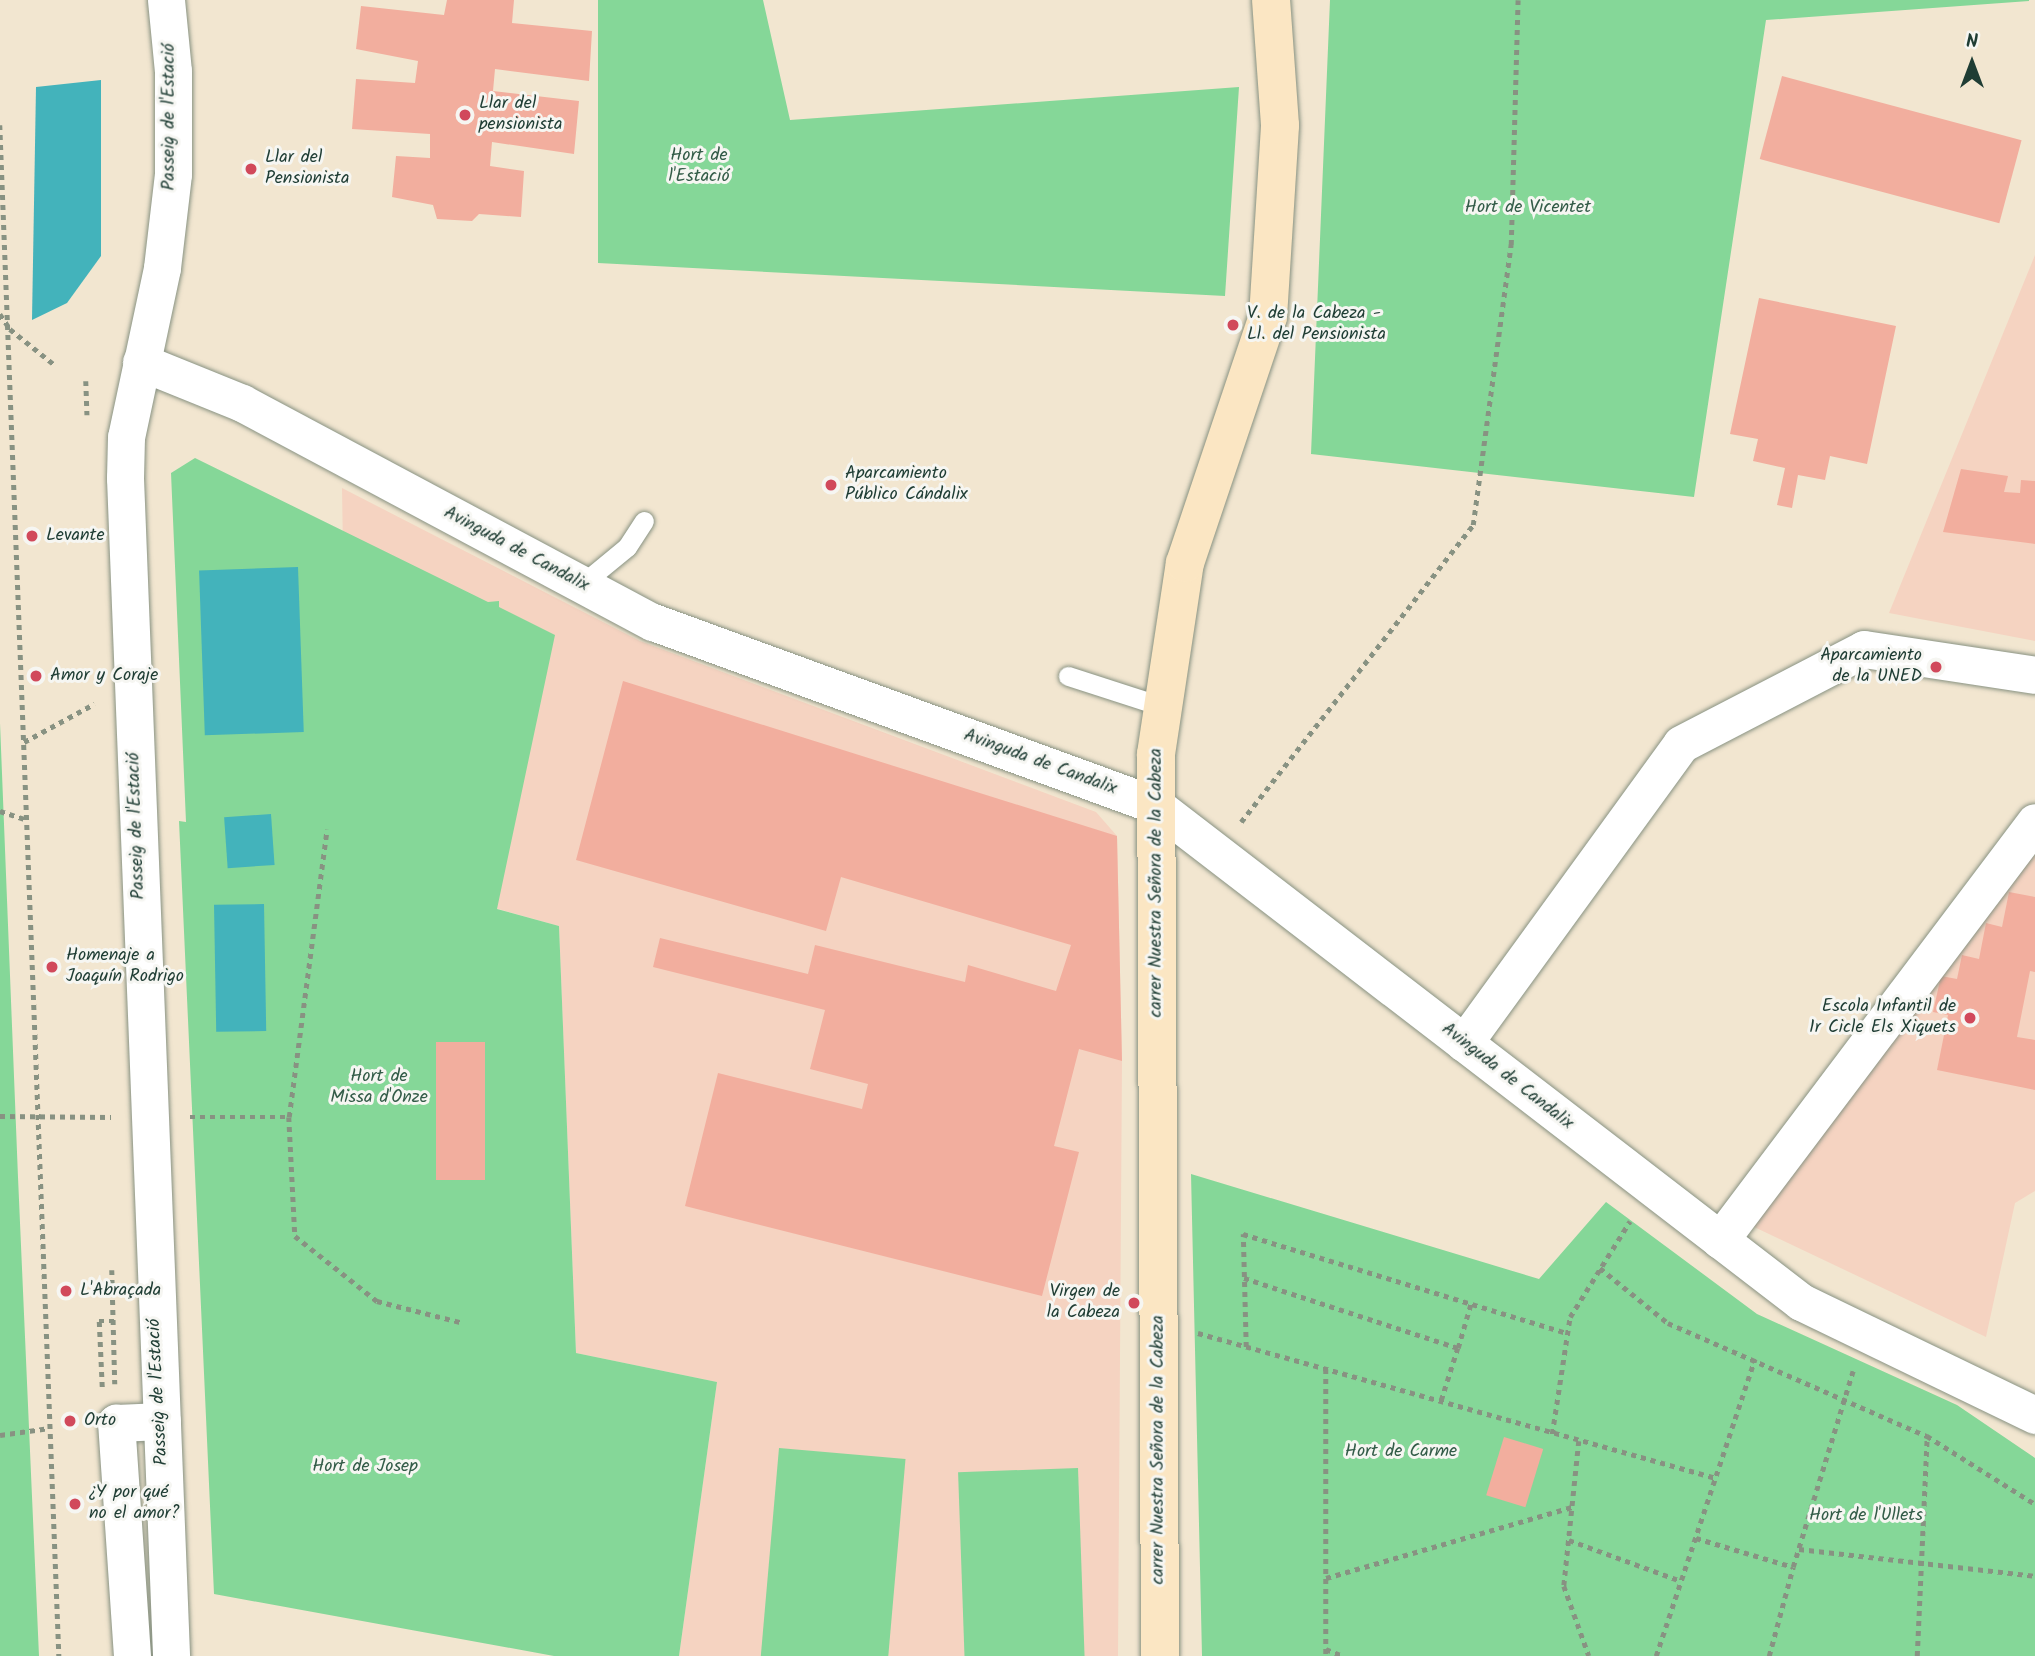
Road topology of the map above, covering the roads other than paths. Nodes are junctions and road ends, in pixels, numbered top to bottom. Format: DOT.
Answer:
graph roads {
  1 [pos="166,0"];
  2 [pos="1271,0"];
  3 [pos="141,362"];
  4 [pos="644,521"];
  5 [pos="582,584"];
  6 [pos="2035,675"];
  7 [pos="1068,676"];
  8 [pos="1161,706"];
  9 [pos="1155,805"];
  10 [pos="2035,822"];
  11 [pos="1464,1043"];
  12 [pos="1720,1240"];
  13 [pos="2035,1415"];
  14 [pos="162,1421"];
  15 [pos="132,1656"];
  16 [pos="171,1656"];
  17 [pos="1160,1656"];
  1 -- 3 [label="street, Passeig de l'Estació"];
  2 -- 8 [label="street, carrer Nuestra Señora de la Cabeza"];
  3 -- 5 [label="street, Avinguda de Candalix"];
  3 -- 14 [label="street, Passeig de l'Estació"];
  4 -- 5 [label="lane"];
  5 -- 9 [label="street, Avinguda de Candalix"];
  6 -- 11 [label="street"];
  7 -- 8 [label="lane"];
  8 -- 9 [label="street, carrer Nuestra Señora de la Cabeza"];
  9 -- 11 [label="street, Avinguda de Candalix"];
  9 -- 17 [label="street, carrer Nuestra Señora de la Cabeza"];
  10 -- 12 [label="street"];
  11 -- 12 [label="street, Avinguda de Candalix"];
  12 -- 13 [label="street, Avinguda de Candalix"];
  14 -- 15 [label="street"];
  14 -- 16 [label="street, Passeig de l'Estació"];
}
